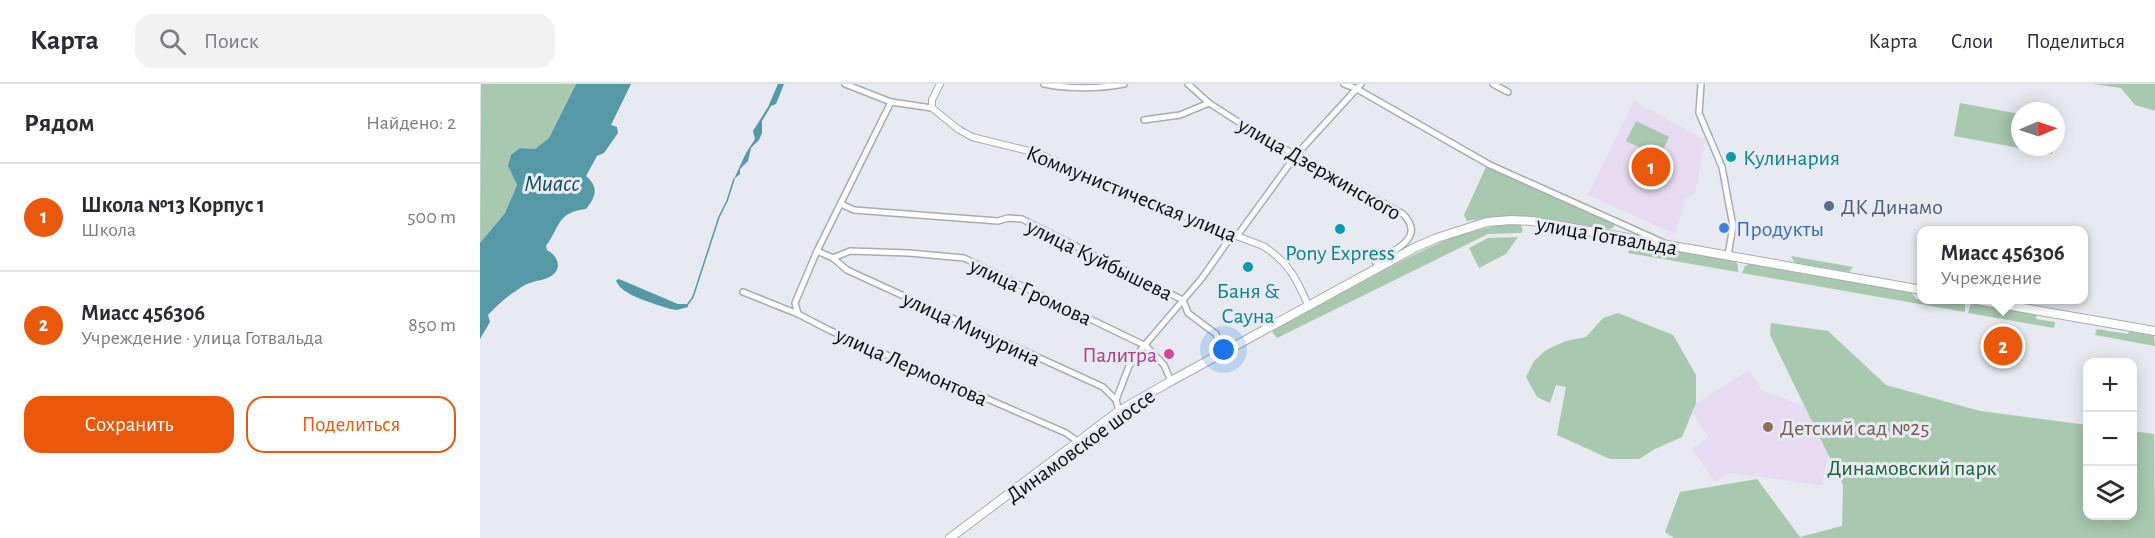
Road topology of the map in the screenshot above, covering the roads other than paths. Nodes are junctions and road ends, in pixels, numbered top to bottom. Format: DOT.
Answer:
graph roads {
  1 [pos="845,84"];
  2 [pos="940,84"];
  3 [pos="1044,84"];
  4 [pos="1124,84"];
  5 [pos="1188,84"];
  6 [pos="1344,84"];
  7 [pos="1493,84"];
  8 [pos="1701,84"];
  9 [pos="1063,86"];
  10 [pos="1359,87"];
  11 [pos="1508,92"];
  12 [pos="891,102"];
  13 [pos="1209,103"];
  14 [pos="932,108"];
  15 [pos="1144,120"];
  16 [pos="1296,155"];
  17 [pos="841,204"];
  18 [pos="1621,222"];
  19 [pos="1237,236"];
  20 [pos="1618,236"];
  21 [pos="1667,244"];
  22 [pos="817,251"];
  23 [pos="1728,255"];
  24 [pos="833,258"];
  25 [pos="1375,262"];
  26 [pos="1917,289"];
  27 [pos="743,292"];
  28 [pos="1183,300"];
  29 [pos="2000,304"];
  30 [pos="1309,307"];
  31 [pos="798,314"];
  32 [pos="2155,331"];
  33 [pos="1146,346"];
  34 [pos="1222,354"];
  35 [pos="1171,381"];
  36 [pos="1116,399"];
  37 [pos="1119,411"];
  38 [pos="1080,443"];
  39 [pos="950,538"];
  1 -- 12 [label="street"];
  2 -- 14 [label="street"];
  3 -- 9 [label="street"];
  4 -- 9 [label="street"];
  5 -- 13 [label="street, улица Дзержинского"];
  6 -- 10 [label="street"];
  7 -- 11 [label="street"];
  8 -- 23 [label="street"];
  10 -- 16 [label="street"];
  10 -- 18 [label="street"];
  12 -- 14 [label="street"];
  12 -- 17 [label="street"];
  13 -- 15 [label="street"];
  13 -- 16 [label="street, улица Дзержинского"];
  14 -- 19 [label="street, Коммунистическая улица"];
  16 -- 19 [label="street"];
  16 -- 25 [label="street, улица Дзержинского"];
  17 -- 22 [label="street"];
  17 -- 28 [label="street, улица Куйбышева"];
  18 -- 20 [label="street"];
  18 -- 21 [label="street"];
  19 -- 28 [label="street"];
  19 -- 30 [label="street, Коммунистическая улица"];
  20 -- 21 [label="main road, улица Готвальда"];
  20 -- 30 [label="main road, улица Готвальда"];
  21 -- 23 [label="main road, улица Готвальда"];
  22 -- 24 [label="street, улица Мичурина"];
  22 -- 31 [label="street"];
  23 -- 26 [label="main road, улица Готвальда"];
  24 -- 33 [label="street, улица Громова"];
  24 -- 36 [label="street, улица Мичурина"];
  27 -- 31 [label="street, улица Лермонтова"];
  28 -- 33 [label="street"];
  28 -- 34 [label="street, улица Куйбышева"];
  29 -- 32 [label="main road"];
  30 -- 34 [label="main road, Динамовское шоссе"];
  31 -- 38 [label="street, улица Лермонтова"];
  33 -- 35 [label="street, улица Громова"];
  33 -- 36 [label="street"];
  34 -- 35 [label="main road, Динамовское шоссе"];
  35 -- 37 [label="main road, Динамовское шоссе"];
  36 -- 37 [label="street"];
  37 -- 38 [label="main road, Динамовское шоссе"];
  38 -- 39 [label="main road, Динамовское шоссе"];
}
